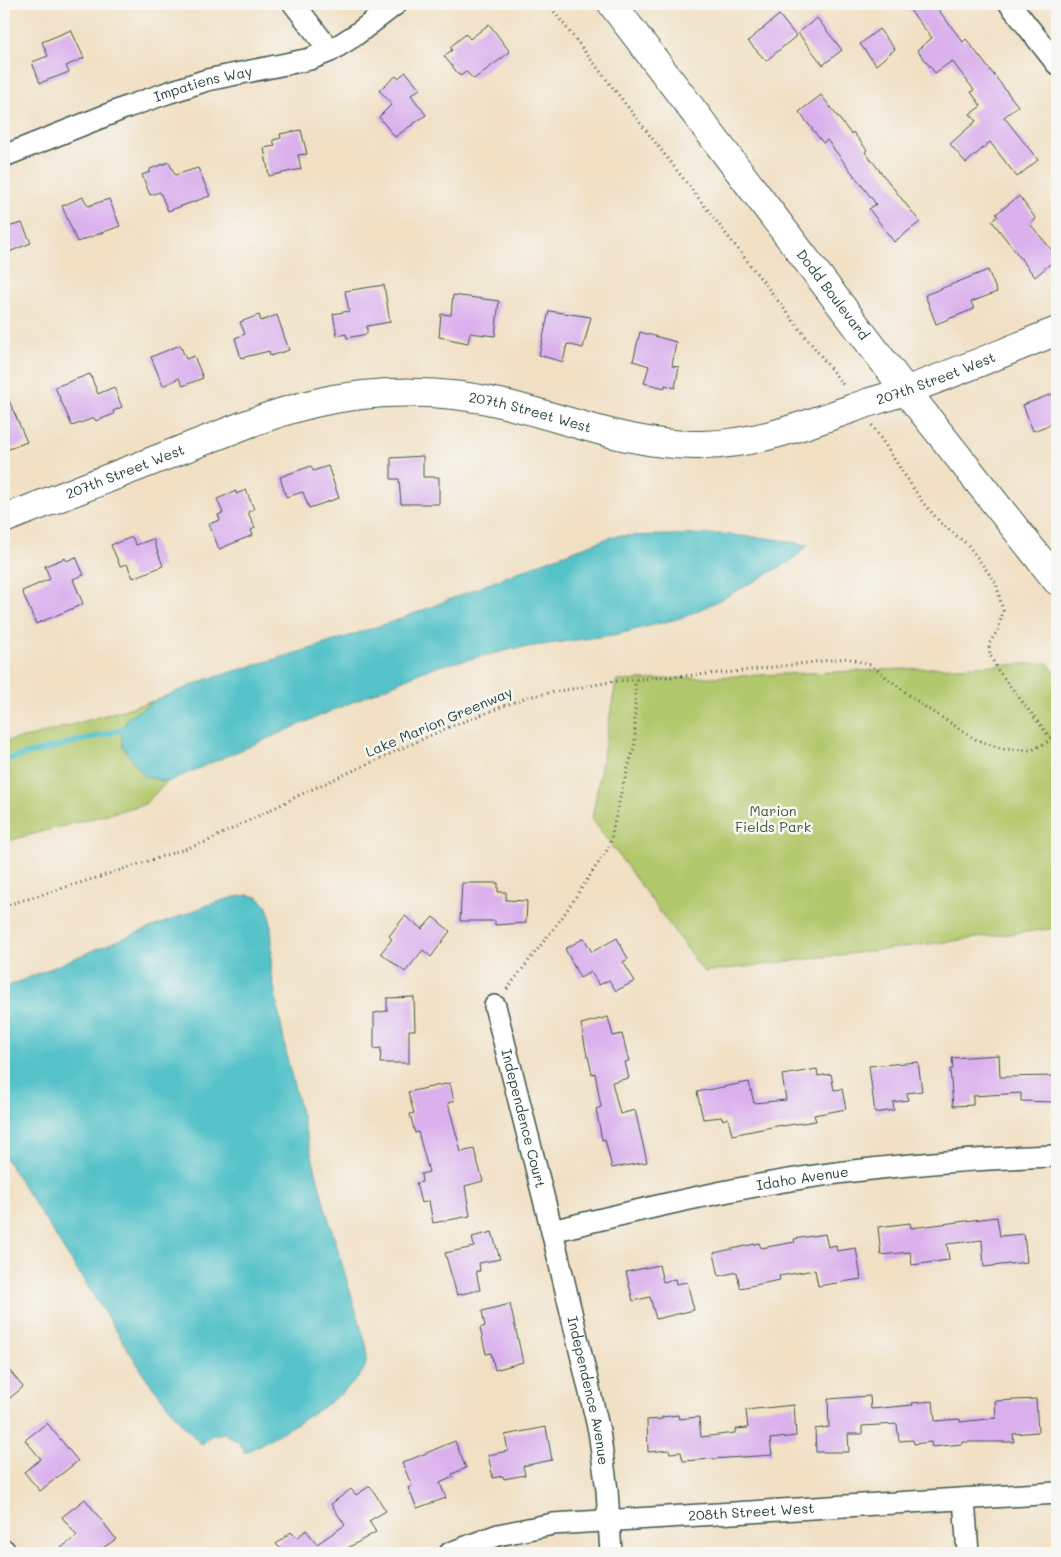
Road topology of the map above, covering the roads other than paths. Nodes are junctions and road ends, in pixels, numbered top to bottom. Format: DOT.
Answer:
graph roads {
  1 [pos="294,4"];
  2 [pos="396,4"];
  3 [pos="612,4"];
  4 [pos="1010,4"];
  5 [pos="330,51"];
  6 [pos="1057,64"];
  7 [pos="4,156"];
  8 [pos="1057,331"];
  9 [pos="906,391"];
  10 [pos="4,519"];
  11 [pos="1057,581"];
  12 [pos="495,1006"];
  13 [pos="1057,1156"];
  14 [pos="552,1231"];
  15 [pos="1057,1493"];
  16 [pos="964,1499"];
  17 [pos="609,1520"];
  18 [pos="450,1553"];
  19 [pos="611,1553"];
  20 [pos="968,1553"];
  1 -- 5 [label="street"];
  2 -- 5 [label="street, Impatiens Way"];
  3 -- 9 [label="street, Dodd Boulevard"];
  4 -- 6 [label="street"];
  5 -- 7 [label="street, Impatiens Way"];
  8 -- 9 [label="street, 207th Street West"];
  9 -- 10 [label="street, 207th Street West"];
  9 -- 11 [label="street, Dodd Boulevard"];
  12 -- 14 [label="street, Independence Court"];
  13 -- 14 [label="street, Idaho Avenue"];
  14 -- 17 [label="street, Independence Avenue"];
  15 -- 16 [label="street, 208th Street West"];
  16 -- 17 [label="street, 208th Street West"];
  16 -- 20 [label="street"];
  17 -- 18 [label="street, 208th Street West"];
  17 -- 19 [label="street, Independence Avenue"];
}
